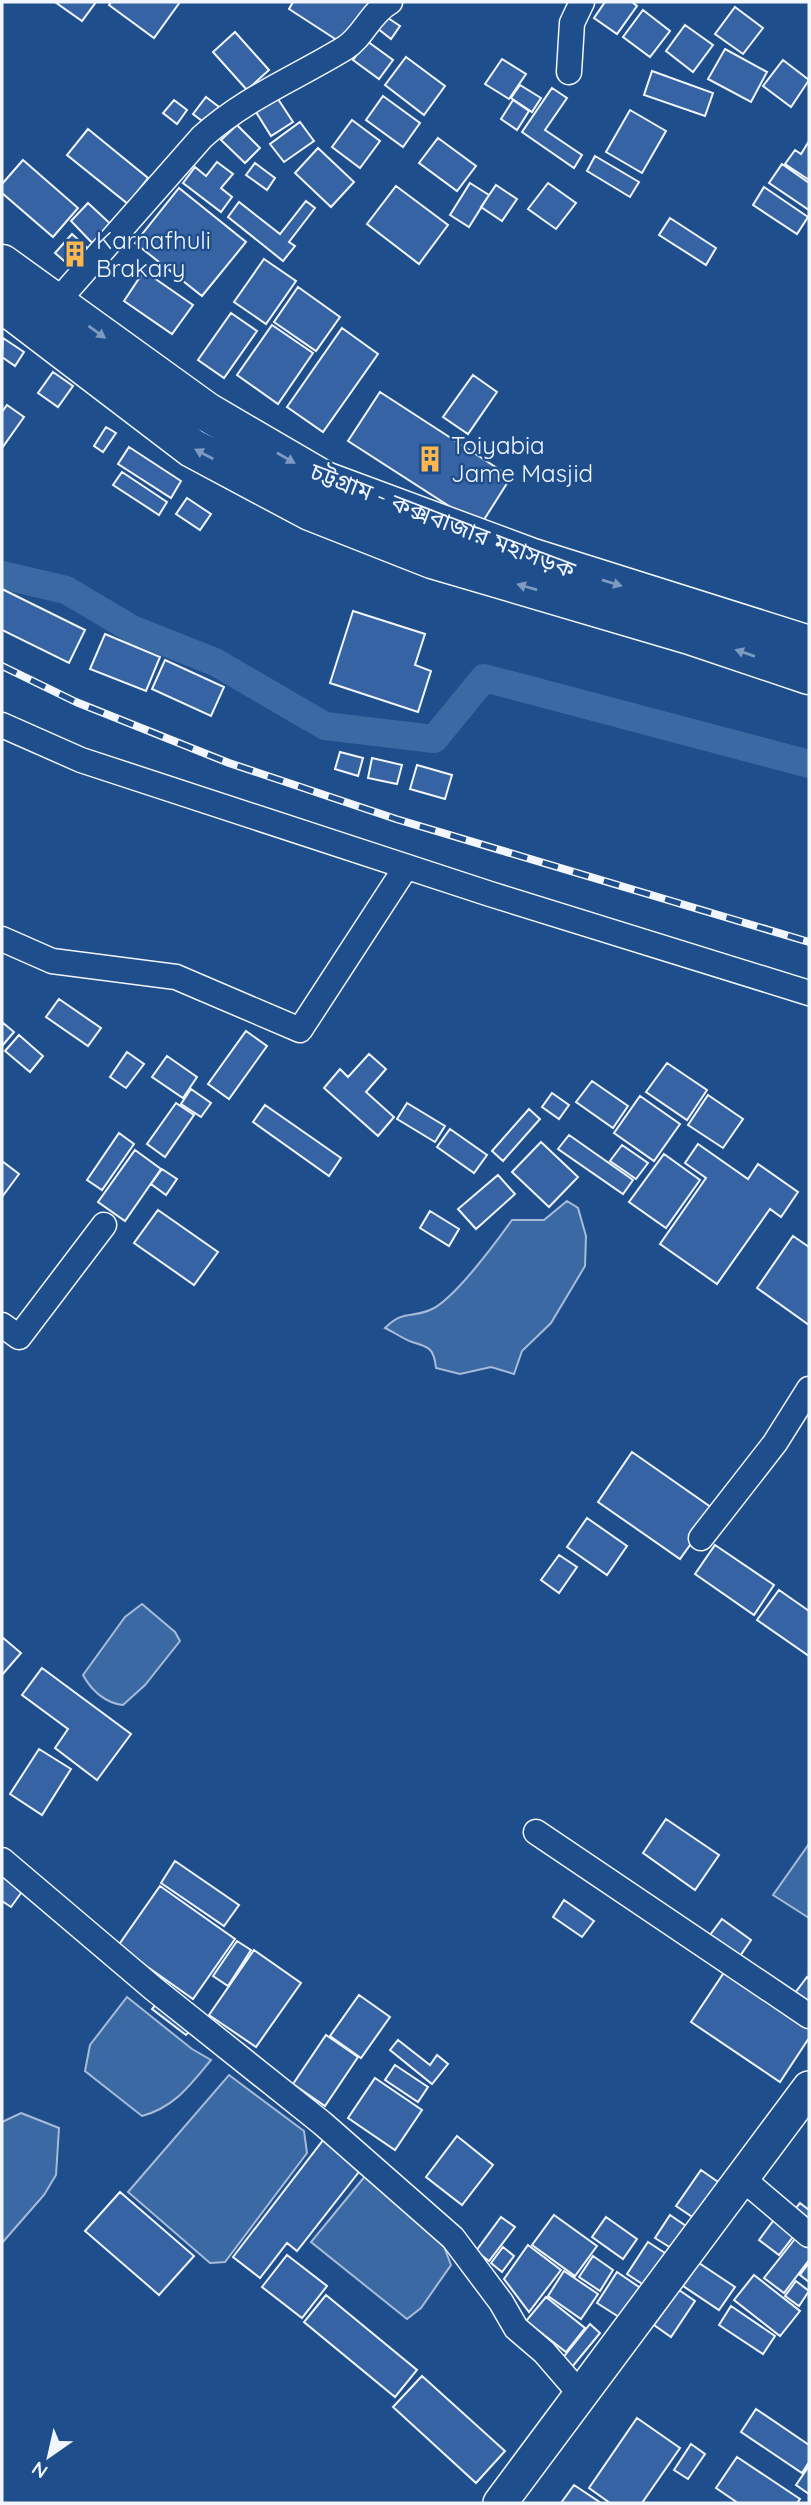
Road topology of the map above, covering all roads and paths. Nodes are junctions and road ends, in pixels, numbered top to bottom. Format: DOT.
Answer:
graph roads {
  1 [pos="390,2"];
  2 [pos="582,2"];
  3 [pos="569,72"];
  4 [pos="2,264"];
  5 [pos="2,303"];
  6 [pos="46,315"];
  7 [pos="809,645"];
  8 [pos="809,675"];
  9 [pos="2,724"];
  10 [pos="406,867"];
  11 [pos="2,939"];
  12 [pos="809,993"];
  13 [pos="104,1225"];
  14 [pos="2,1325"];
  15 [pos="809,1389"];
  16 [pos="701,1538"];
  17 [pos="536,1832"];
  18 [pos="2,1860"];
  19 [pos="809,2016"];
  20 [pos="809,2088"];
  21 [pos="743,2179"];
  22 [pos="809,2235"];
  23 [pos="582,2396"];
  24 [pos="500,2503"];
  1 -- 6 [label="street"];
  2 -- 3 [label="street"];
  4 -- 6 [label="highway, চট্টগ্রাম - কক্সবাজার মহাসড়ক"];
  5 -- 6 [label="highway, চট্টগ্রাম - কক্সবাজার মহাসড়ক"];
  6 -- 7 [label="highway, চট্টগ্রাম - কক্সবাজার মহাসড়ক, one-way"];
  8 -- 6 [label="highway, চট্টগ্রাম - কক্সবাজার মহাসড়ক, one-way"];
  9 -- 10 [label="street"];
  10 -- 11 [label="street"];
  10 -- 12 [label="street"];
  13 -- 14 [label="street"];
  15 -- 16 [label="street"];
  17 -- 19 [label="street"];
  18 -- 23 [label="street"];
  20 -- 21 [label="street"];
  21 -- 22 [label="street"];
  21 -- 23 [label="street"];
  23 -- 24 [label="street"];
}
